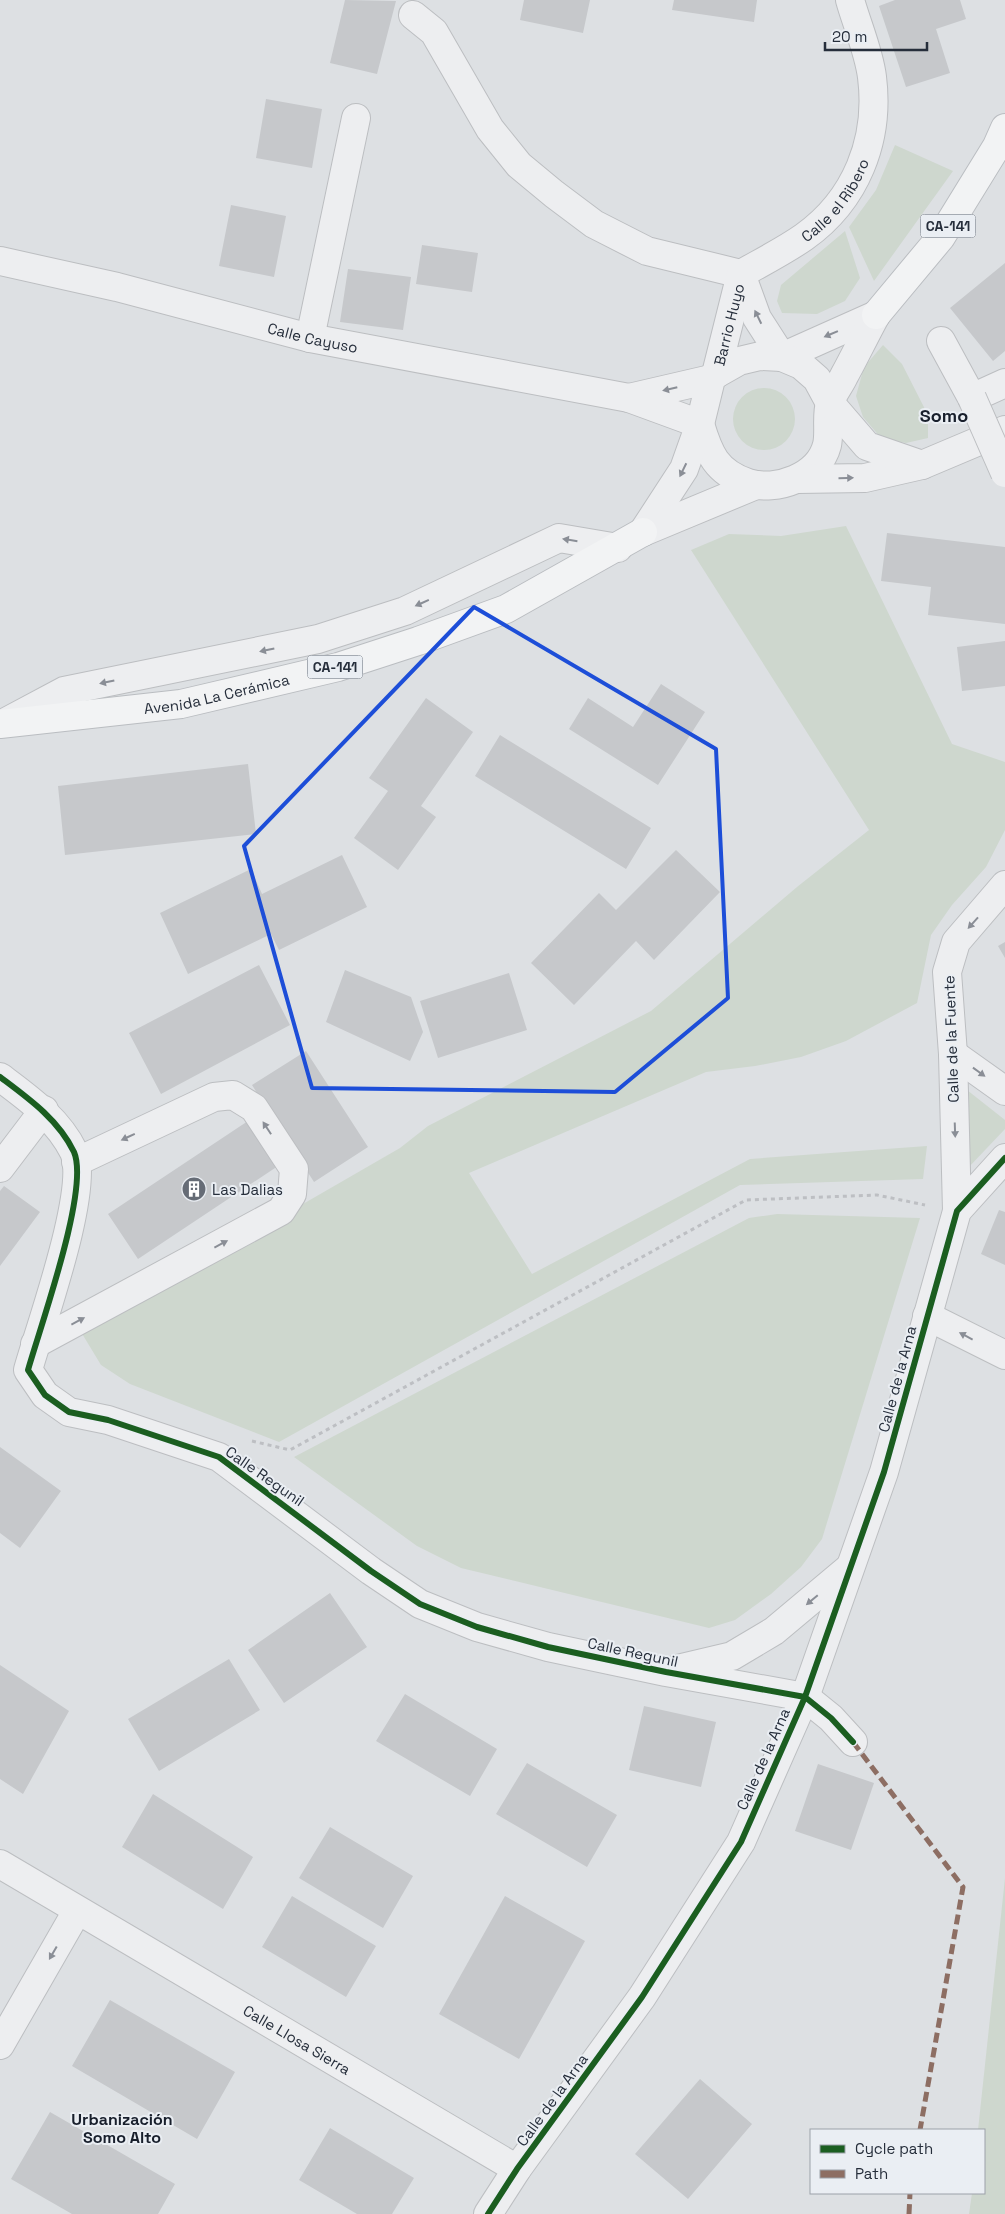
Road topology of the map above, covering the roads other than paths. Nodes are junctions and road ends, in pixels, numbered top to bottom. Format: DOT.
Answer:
graph roads {
  1 [pos="850,0"];
  2 [pos="413,15"];
  3 [pos="356,118"];
  4 [pos="1005,128"];
  5 [pos="0,261"];
  6 [pos="741,274"];
  7 [pos="876,315"];
  8 [pos="310,338"];
  9 [pos="941,341"];
  10 [pos="782,357"];
  11 [pos="714,377"];
  12 [pos="1005,383"];
  13 [pos="629,398"];
  14 [pos="972,398"];
  15 [pos="830,403"];
  16 [pos="700,424"];
  17 [pos="1005,430"];
  18 [pos="922,465"];
  19 [pos="1005,473"];
  20 [pos="797,479"];
  21 [pos="756,485"];
  22 [pos="643,532"];
  23 [pos="618,548"];
  24 [pos="2,724"];
  25 [pos="1005,885"];
  26 [pos="953,1054"];
  27 [pos="0,1077"];
  28 [pos="1005,1091"];
  29 [pos="44,1110"];
  30 [pos="1005,1158"];
  31 [pos="76,1162"];
  32 [pos="0,1168"];
  33 [pos="957,1211"];
  34 [pos="927,1316"];
  35 [pos="35,1344"];
  36 [pos="1005,1355"];
  37 [pos="849,1568"];
  38 [pos="666,1672"];
  39 [pos="805,1697"];
  40 [pos="853,1742"];
  41 [pos="0,1864"];
  42 [pos="77,1910"];
  43 [pos="0,2045"];
  44 [pos="517,2169"];
  45 [pos="488,2214"];
  1 -- 6 [label="street, Calle el Ribero"];
  2 -- 6 [label="street"];
  3 -- 8 [label="street"];
  4 -- 7 [label="main road, CA-141"];
  5 -- 8 [label="street, Calle Cayuso"];
  10 -- 6 [label="street, one-way"];
  6 -- 11 [label="street, Barrio Huyo"];
  7 -- 10 [label="street, one-way"];
  7 -- 15 [label="street"];
  8 -- 13 [label="street, Calle Cayuso"];
  9 -- 14 [label="street"];
  10 -- 11 [label="street"];
  10 -- 15 [label="street"];
  11 -- 13 [label="street, Barrio Huyo, one-way"];
  11 -- 16 [label="street"];
  12 -- 14 [label="street"];
  13 -- 16 [label="street"];
  14 -- 19 [label="street, bridge"];
  15 -- 18 [label="street"];
  15 -- 20 [label="street"];
  16 -- 21 [label="street"];
  16 -- 22 [label="street, one-way"];
  17 -- 18 [label="street"];
  20 -- 18 [label="street, one-way"];
  20 -- 21 [label="street"];
  21 -- 22 [label="street"];
  22 -- 23 [label="main road, Avenida La Cerámica / CA-141"];
  23 -- 24 [label="main road, Avenida La Cerámica / CA-141"];
  23 -- 24 [label="street, one-way"];
  25 -- 26 [label="street, Calle de la Fuente, one-way"];
  26 -- 28 [label="street, one-way"];
  26 -- 33 [label="street, Calle de la Fuente, one-way"];
  27 -- 29 [label="street, Calle Regunil"];
  29 -- 31 [label="street, Calle Regunil"];
  29 -- 32 [label="street"];
  30 -- 33 [label="street, Calle de la Arna"];
  31 -- 35 [label="street, Calle Regunil"];
  35 -- 31 [label="street, one-way"];
  33 -- 34 [label="street, Calle de la Arna"];
  36 -- 34 [label="street, Calle de la Arna, one-way"];
  34 -- 37 [label="street, Calle de la Arna"];
  35 -- 38 [label="street, Calle Regunil"];
  37 -- 38 [label="street, Calle Regunil, one-way"];
  37 -- 39 [label="street, Calle de la Arna"];
  38 -- 39 [label="street, Calle Regunil"];
  39 -- 40 [label="street"];
  39 -- 44 [label="street, Calle de la Arna"];
  41 -- 42 [label="street, Calle Llosa Sierra"];
  42 -- 43 [label="street, one-way"];
  42 -- 44 [label="street, Calle Llosa Sierra"];
  44 -- 45 [label="street, Calle de la Arna"];
}
